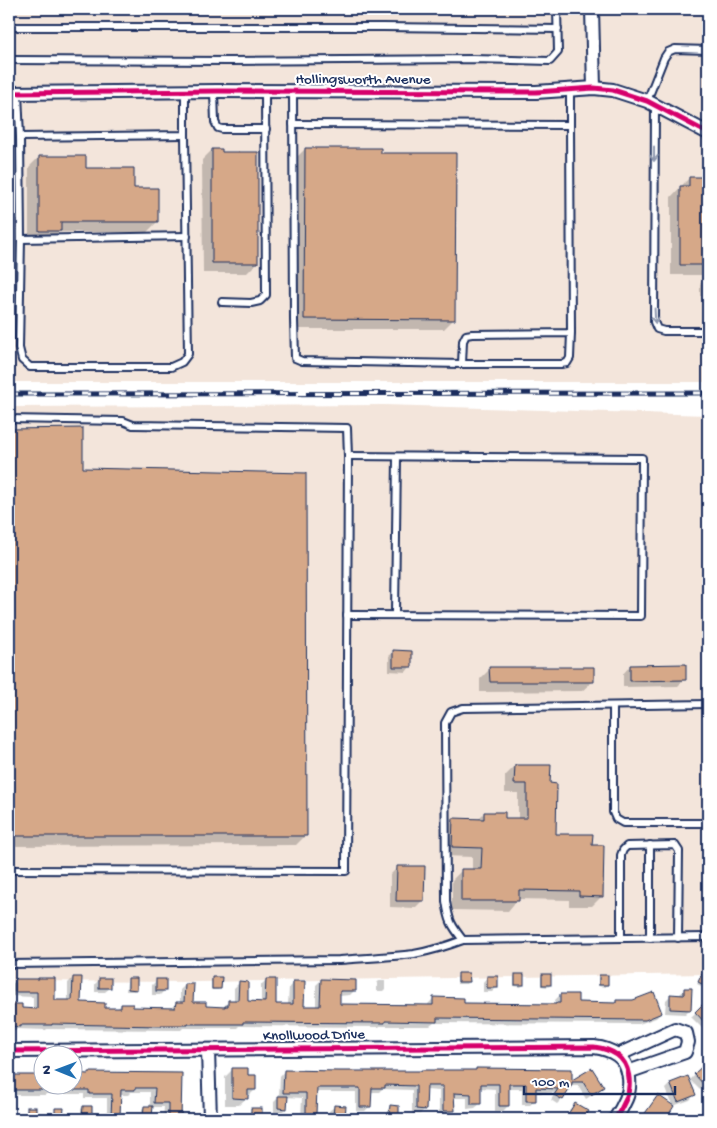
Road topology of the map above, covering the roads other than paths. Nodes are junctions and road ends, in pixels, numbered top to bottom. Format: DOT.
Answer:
graph roads {
  1 [pos="557,9"];
  2 [pos="592,9"];
  3 [pos="9,27"];
  4 [pos="558,30"];
  5 [pos="708,50"];
  6 [pos="9,60"];
  7 [pos="594,88"];
  8 [pos="570,89"];
  9 [pos="184,92"];
  10 [pos="214,92"];
  11 [pos="265,92"];
  12 [pos="293,92"];
  13 [pos="13,93"];
  14 [pos="651,103"];
  15 [pos="293,124"];
  16 [pos="570,125"];
  17 [pos="266,129"];
  18 [pos="708,133"];
  19 [pos="185,135"];
  20 [pos="20,137"];
  21 [pos="187,236"];
  22 [pos="21,239"];
  23 [pos="222,302"];
  24 [pos="708,331"];
  25 [pos="571,333"];
  26 [pos="462,364"];
  27 [pos="9,420"];
  28 [pos="348,456"];
  29 [pos="397,457"];
  30 [pos="395,614"];
  31 [pos="347,615"];
  32 [pos="708,704"];
  33 [pos="613,706"];
  34 [pos="708,823"];
  35 [pos="650,845"];
  36 [pos="9,870"];
  37 [pos="708,937"];
  38 [pos="621,938"];
  39 [pos="650,938"];
  40 [pos="678,938"];
  41 [pos="463,940"];
  42 [pos="9,964"];
  43 [pos="208,1050"];
  44 [pos="9,1051"];
  45 [pos="618,1055"];
  46 [pos="628,1072"];
  47 [pos="210,1119"];
  48 [pos="615,1119"];
  1 -- 4 [label="lane"];
  2 -- 7 [label="street"];
  3 -- 4 [label="lane"];
  4 -- 6 [label="lane"];
  5 -- 14 [label="lane"];
  7 -- 8 [label="street, Hollingsworth Avenue"];
  7 -- 14 [label="street, Hollingsworth Avenue"];
  8 -- 12 [label="street, Hollingsworth Avenue"];
  8 -- 16 [label="lane"];
  9 -- 10 [label="street, Hollingsworth Avenue"];
  9 -- 13 [label="street, Hollingsworth Avenue"];
  9 -- 19 [label="lane"];
  10 -- 11 [label="street, Hollingsworth Avenue"];
  10 -- 17 [label="lane"];
  11 -- 12 [label="street, Hollingsworth Avenue"];
  11 -- 17 [label="lane"];
  12 -- 15 [label="lane"];
  13 -- 20 [label="lane"];
  14 -- 18 [label="street, Hollingsworth Avenue"];
  14 -- 24 [label="lane, one-way"];
  15 -- 16 [label="lane"];
  15 -- 26 [label="lane"];
  16 -- 25 [label="lane"];
  17 -- 23 [label="lane"];
  19 -- 20 [label="lane"];
  19 -- 21 [label="lane"];
  20 -- 22 [label="lane"];
  21 -- 22 [label="lane"];
  21 -- 22 [label="lane"];
  25 -- 26 [label="lane"];
  25 -- 26 [label="lane"];
  27 -- 28 [label="lane"];
  28 -- 29 [label="lane"];
  28 -- 31 [label="lane"];
  29 -- 30 [label="lane"];
  29 -- 30 [label="lane"];
  30 -- 31 [label="lane"];
  31 -- 36 [label="lane"];
  32 -- 33 [label="lane"];
  33 -- 34 [label="lane"];
  33 -- 41 [label="lane"];
  35 -- 38 [label="lane"];
  35 -- 39 [label="lane"];
  35 -- 40 [label="lane"];
  37 -- 40 [label="lane"];
  38 -- 39 [label="lane"];
  38 -- 41 [label="lane"];
  39 -- 40 [label="lane"];
  41 -- 42 [label="lane"];
  43 -- 44 [label="street, Knollwood Drive"];
  43 -- 45 [label="street, Knollwood Drive"];
  43 -- 47 [label="street"];
  45 -- 46 [label="street"];
  45 -- 46 [label="street"];
  46 -- 48 [label="street"];
}
